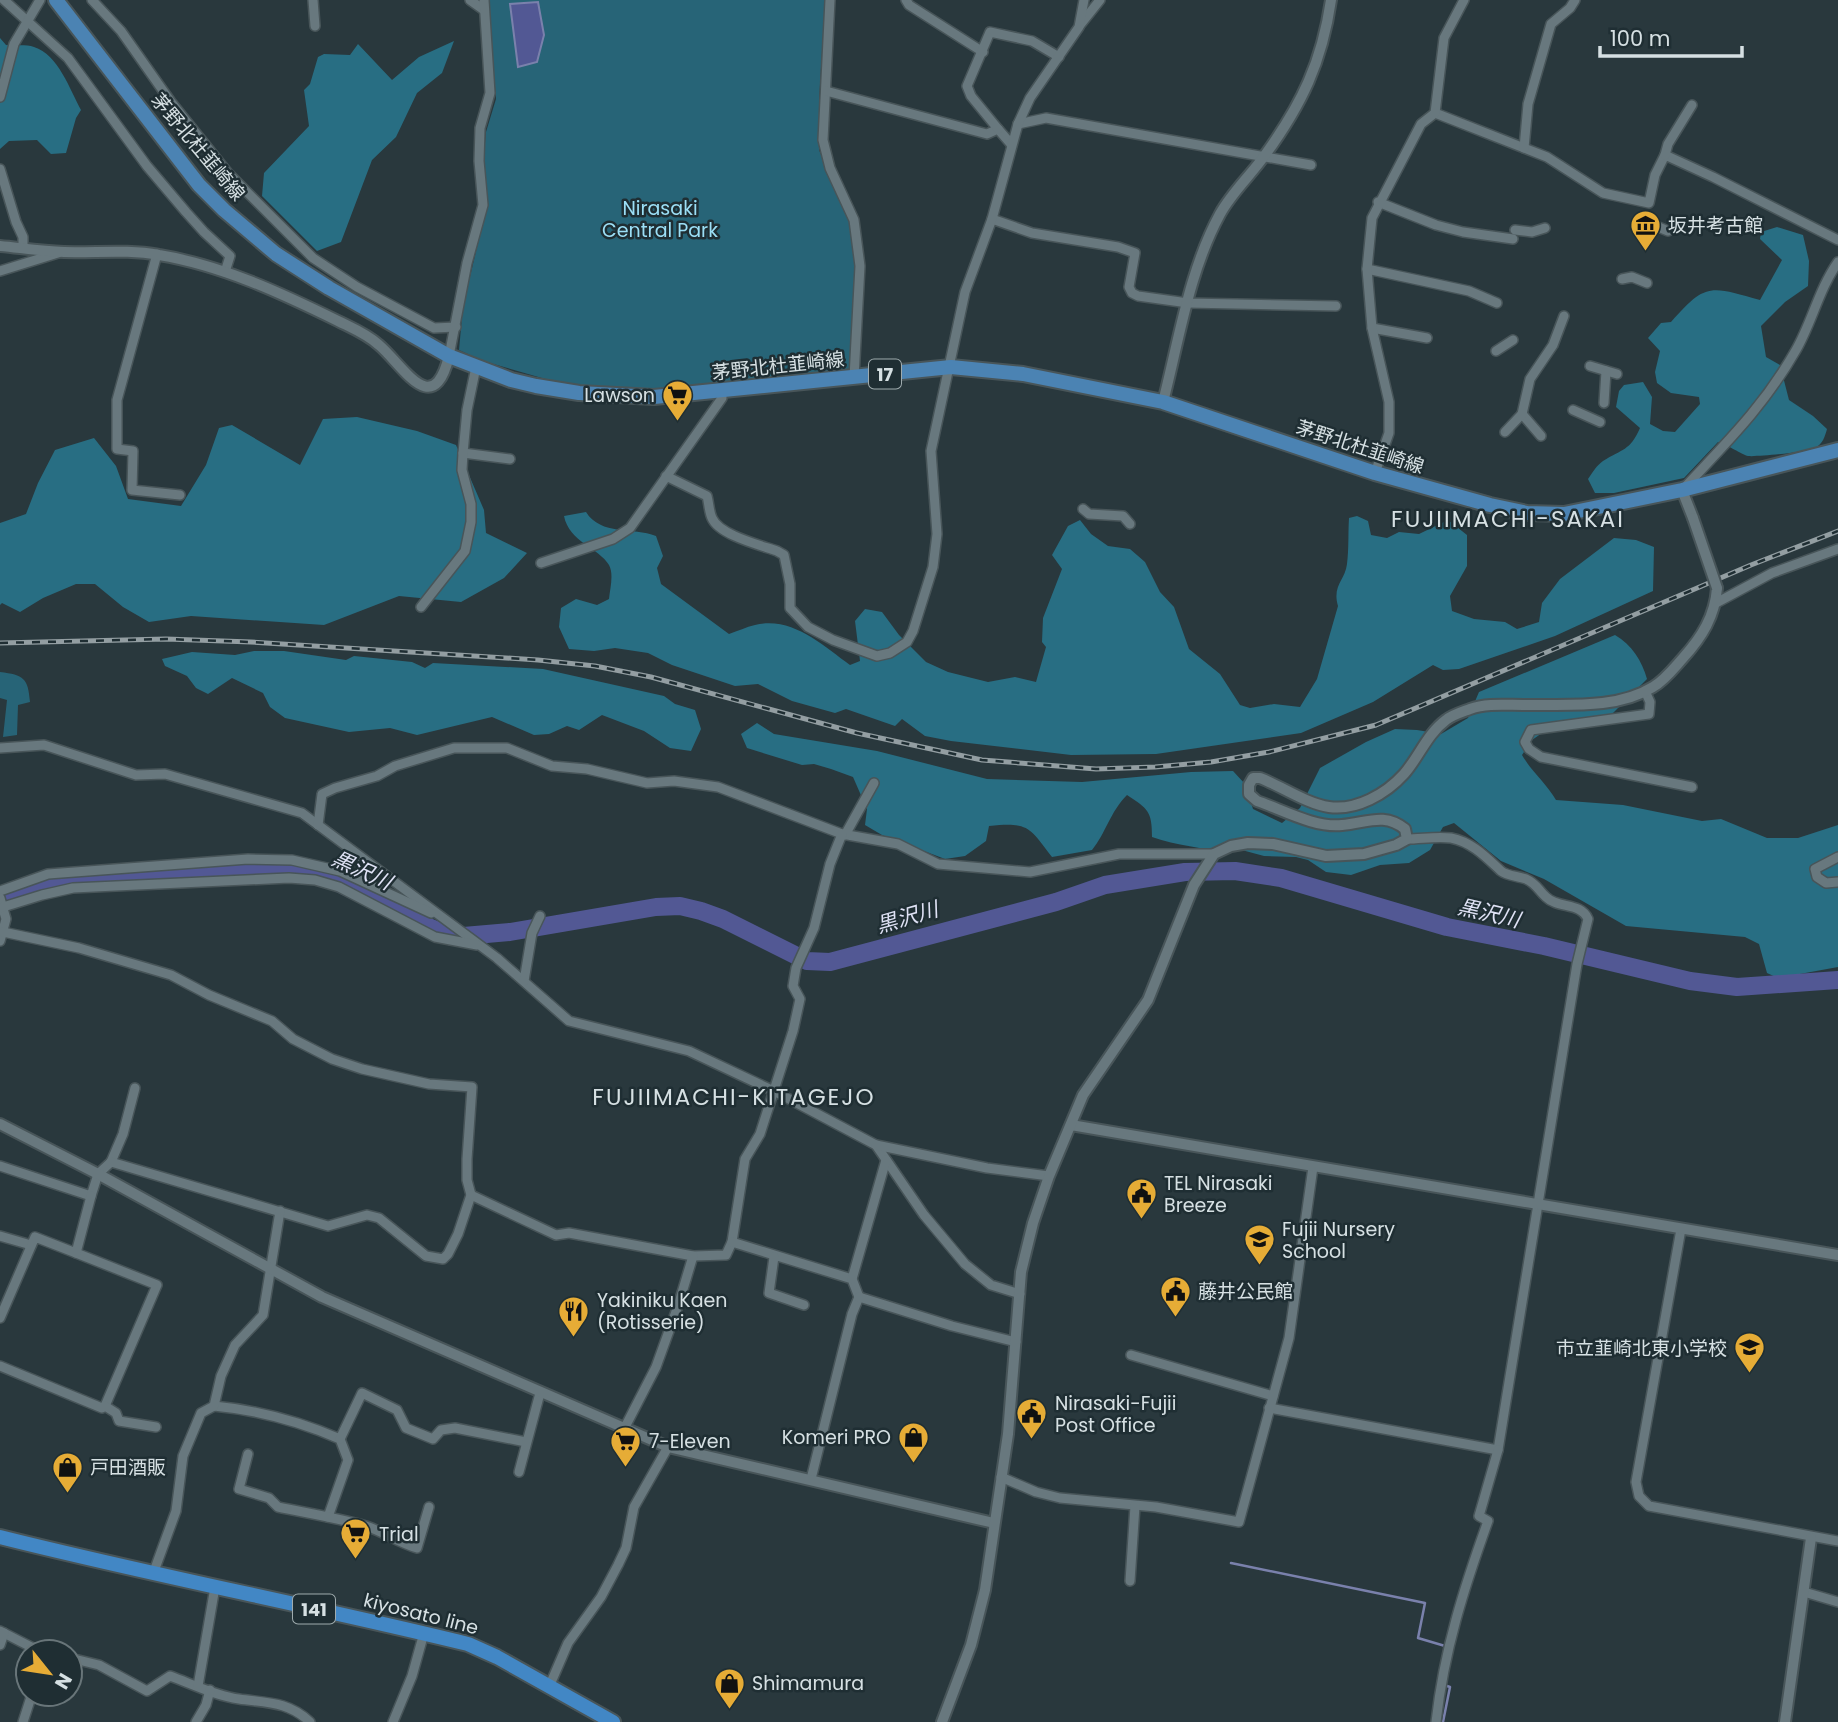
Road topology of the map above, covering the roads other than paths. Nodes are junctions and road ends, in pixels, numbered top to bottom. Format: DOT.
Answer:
graph roads {
  1 [pos="5,0"];
  2 [pos="40,0"];
  3 [pos="56,0"];
  4 [pos="92,0"];
  5 [pos="313,0"];
  6 [pos="470,0"];
  7 [pos="830,0"];
  8 [pos="906,0"];
  9 [pos="1084,0"];
  10 [pos="1100,0"];
  11 [pos="1331,0"];
  12 [pos="1464,0"];
  13 [pos="1575,0"];
  14 [pos="484,5"];
  15 [pos="29,22"];
  16 [pos="315,26"];
  17 [pos="1079,27"];
  18 [pos="983,52"];
  19 [pos="1059,57"];
  20 [pos="825,92"];
  21 [pos="0,97"];
  22 [pos="1692,104"];
  23 [pos="1434,113"];
  24 [pos="1018,124"];
  25 [pos="998,129"];
  26 [pos="1011,144"];
  27 [pos="1524,148"];
  28 [pos="1665,155"];
  29 [pos="1264,157"];
  30 [pos="1311,165"];
  31 [pos="0,169"];
  32 [pos="1378,202"];
  33 [pos="992,219"];
  34 [pos="1644,221"];
  35 [pos="1545,228"];
  36 [pos="1668,231"];
  37 [pos="1838,240"];
  38 [pos="0,246"];
  39 [pos="23,248"];
  40 [pos="63,251"];
  41 [pos="157,254"];
  42 [pos="1838,262"];
  43 [pos="1367,269"];
  44 [pos="0,271"];
  45 [pos="225,272"];
  46 [pos="1622,279"];
  47 [pos="1647,283"];
  48 [pos="1188,303"];
  49 [pos="1497,303"];
  50 [pos="1336,306"];
  51 [pos="1564,316"];
  52 [pos="456,327"];
  53 [pos="1372,328"];
  54 [pos="1427,338"];
  55 [pos="1513,340"];
  56 [pos="1496,351"];
  57 [pos="449,356"];
  58 [pos="1590,366"];
  59 [pos="476,367"];
  60 [pos="951,367"];
  61 [pos="1606,371"];
  62 [pos="1617,374"];
  63 [pos="853,377"];
  64 [pos="721,391"];
  65 [pos="1164,402"];
  66 [pos="1604,403"];
  67 [pos="1573,410"];
  68 [pos="1522,414"];
  69 [pos="1600,422"];
  70 [pos="1505,432"];
  71 [pos="1541,436"];
  72 [pos="1838,450"];
  73 [pos="463,453"];
  74 [pos="510,460"];
  75 [pos="1375,473"];
  76 [pos="666,476"];
  77 [pos="1682,490"];
  78 [pos="180,495"];
  79 [pos="1083,509"];
  80 [pos="1130,524"];
  81 [pos="1838,549"];
  82 [pos="541,563"];
  83 [pos="1716,603"];
  84 [pos="421,607"];
  85 [pos="1645,691"];
  86 [pos="0,748"];
  87 [pos="874,783"];
  88 [pos="1692,788"];
  89 [pos="318,825"];
  90 [pos="843,835"];
  91 [pos="1407,839"];
  92 [pos="1214,855"];
  93 [pos="1838,856"];
  94 [pos="120,878"];
  95 [pos="1838,882"];
  96 [pos="0,891"];
  97 [pos="2,904"];
  98 [pos="439,915"];
  99 [pos="538,919"];
  100 [pos="2,937"];
  101 [pos="477,944"];
  102 [pos="524,981"];
  103 [pos="135,1088"];
  104 [pos="774,1091"];
  105 [pos="0,1124"];
  106 [pos="1071,1125"];
  107 [pos="876,1146"];
  108 [pos="886,1160"];
  109 [pos="111,1162"];
  110 [pos="0,1166"];
  111 [pos="1313,1167"];
  112 [pos="98,1174"];
  113 [pos="1049,1176"];
  114 [pos="471,1195"];
  115 [pos="91,1196"];
  116 [pos="1538,1204"];
  117 [pos="279,1211"];
  118 [pos="1681,1229"];
  119 [pos="0,1236"];
  120 [pos="732,1242"];
  121 [pos="31,1245"];
  122 [pos="76,1253"];
  123 [pos="1838,1255"];
  124 [pos="694,1256"];
  125 [pos="774,1256"];
  126 [pos="272,1270"];
  127 [pos="852,1279"];
  128 [pos="1020,1294"];
  129 [pos="859,1297"];
  130 [pos="803,1305"];
  131 [pos="0,1318"];
  132 [pos="1016,1342"];
  133 [pos="1131,1354"];
  134 [pos="0,1366"];
  135 [pos="540,1392"];
  136 [pos="1273,1396"];
  137 [pos="105,1406"];
  138 [pos="214,1406"];
  139 [pos="1269,1408"];
  140 [pos="156,1427"];
  141 [pos="624,1429"];
  142 [pos="340,1439"];
  143 [pos="526,1442"];
  144 [pos="668,1447"];
  145 [pos="1498,1450"];
  146 [pos="248,1454"];
  147 [pos="519,1472"];
  148 [pos="1001,1477"];
  149 [pos="811,1479"];
  150 [pos="1135,1506"];
  151 [pos="429,1507"];
  152 [pos="328,1517"];
  153 [pos="993,1523"];
  154 [pos="0,1537"];
  155 [pos="1811,1538"];
  156 [pos="1838,1541"];
  157 [pos="153,1574"];
  158 [pos="1130,1581"];
  159 [pos="215,1587"];
  160 [pos="1804,1592"];
  161 [pos="1838,1602"];
  162 [pos="2,1632"];
  163 [pos="424,1633"];
  164 [pos="0,1645"];
  165 [pos="84,1661"];
  166 [pos="198,1686"];
  167 [pos="549,1686"];
  168 [pos="210,1690"];
  169 [pos="196,1722"];
  170 [pos="310,1722"];
  171 [pos="393,1722"];
  172 [pos="612,1722"];
  173 [pos="942,1722"];
  174 [pos="1436,1722"];
  175 [pos="1785,1722"];
  1 -- 15 [label="street"];
  2 -- 15 [label="street"];
  3 -- 57 [label="main road, 茅野北杜韮崎線 / 17"];
  4 -- 52 [label="street"];
  5 -- 16 [label="street"];
  6 -- 14 [label="street"];
  7 -- 20 [label="street"];
  8 -- 18 [label="street"];
  9 -- 17 [label="street"];
  10 -- 17 [label="street"];
  11 -- 29 [label="street"];
  12 -- 23 [label="street"];
  13 -- 27 [label="street"];
  14 -- 52 [label="street"];
  15 -- 21 [label="street"];
  15 -- 45 [label="street"];
  17 -- 19 [label="street"];
  18 -- 19 [label="street"];
  18 -- 25 [label="street"];
  19 -- 24 [label="street"];
  20 -- 25 [label="street"];
  20 -- 63 [label="street"];
  22 -- 28 [label="street"];
  23 -- 27 [label="street"];
  23 -- 32 [label="street"];
  24 -- 26 [label="street"];
  24 -- 29 [label="street"];
  25 -- 26 [label="street"];
  26 -- 33 [label="street"];
  27 -- 28 [label="street"];
  28 -- 37 [label="street"];
  29 -- 30 [label="street"];
  29 -- 48 [label="street"];
  31 -- 39 [label="street"];
  32 -- 35 [label="street"];
  32 -- 43 [label="street"];
  33 -- 48 [label="street"];
  33 -- 60 [label="street"];
  34 -- 36 [label="street"];
  38 -- 39 [label="street"];
  39 -- 40 [label="street"];
  40 -- 41 [label="street"];
  40 -- 44 [label="street"];
  41 -- 45 [label="street"];
  41 -- 78 [label="street"];
  42 -- 77 [label="street"];
  43 -- 49 [label="street"];
  43 -- 53 [label="street"];
  45 -- 57 [label="street"];
  46 -- 47 [label="street"];
  48 -- 50 [label="street"];
  48 -- 65 [label="street"];
  51 -- 68 [label="street"];
  52 -- 57 [label="street"];
  53 -- 54 [label="street"];
  53 -- 75 [label="street"];
  55 -- 56 [label="street"];
  57 -- 59 [label="main road, 茅野北杜韮崎線 / 17"];
  58 -- 61 [label="street"];
  59 -- 64 [label="main road, 茅野北杜韮崎線 / 17"];
  59 -- 73 [label="street"];
  60 -- 63 [label="main road, 茅野北杜韮崎線 / 17"];
  60 -- 65 [label="main road, 茅野北杜韮崎線 / 17"];
  60 -- 76 [label="street"];
  61 -- 62 [label="street"];
  61 -- 66 [label="street"];
  63 -- 64 [label="main road, 茅野北杜韮崎線 / 17"];
  64 -- 76 [label="street"];
  65 -- 75 [label="main road, 茅野北杜韮崎線 / 17"];
  67 -- 69 [label="street"];
  68 -- 70 [label="street"];
  68 -- 71 [label="street"];
  72 -- 77 [label="main road, 茅野北杜韮崎線 / 17"];
  73 -- 74 [label="street"];
  73 -- 84 [label="street"];
  75 -- 77 [label="main road, 茅野北杜韮崎線 / 17"];
  76 -- 82 [label="street"];
  77 -- 83 [label="street, bridge"];
  79 -- 80 [label="street"];
  81 -- 83 [label="street"];
  83 -- 85 [label="street"];
  85 -- 88 [label="street"];
  85 -- 91 [label="street"];
  86 -- 89 [label="street"];
  87 -- 90 [label="street"];
  89 -- 90 [label="street"];
  89 -- 98 [label="street"];
  90 -- 92 [label="street"];
  90 -- 104 [label="street"];
  91 -- 92 [label="street"];
  91 -- 116 [label="street"];
  92 -- 106 [label="street"];
  93 -- 95 [label="street"];
  94 -- 96 [label="street"];
  94 -- 97 [label="street"];
  94 -- 98 [label="street"];
  94 -- 101 [label="street"];
  97 -- 100 [label="street"];
  98 -- 101 [label="street"];
  99 -- 102 [label="street"];
  100 -- 114 [label="street"];
  101 -- 102 [label="street"];
  102 -- 104 [label="street"];
  103 -- 109 [label="street"];
  104 -- 107 [label="street"];
  104 -- 120 [label="street"];
  105 -- 112 [label="street"];
  106 -- 111 [label="street"];
  106 -- 113 [label="street"];
  107 -- 108 [label="street"];
  107 -- 113 [label="street"];
  108 -- 127 [label="street"];
  108 -- 128 [label="street"];
  109 -- 112 [label="street"];
  109 -- 117 [label="street"];
  110 -- 115 [label="street"];
  111 -- 116 [label="street"];
  111 -- 136 [label="street"];
  112 -- 115 [label="street"];
  112 -- 126 [label="street"];
  113 -- 128 [label="street"];
  114 -- 117 [label="street"];
  114 -- 124 [label="street"];
  115 -- 122 [label="street"];
  116 -- 118 [label="street"];
  116 -- 145 [label="street"];
  117 -- 126 [label="street"];
  118 -- 123 [label="street"];
  118 -- 155 [label="street"];
  119 -- 121 [label="street"];
  120 -- 124 [label="street"];
  120 -- 125 [label="street"];
  121 -- 122 [label="street"];
  121 -- 131 [label="street"];
  122 -- 137 [label="street"];
  124 -- 141 [label="street"];
  125 -- 127 [label="street"];
  125 -- 130 [label="street"];
  126 -- 135 [label="street"];
  126 -- 138 [label="street"];
  127 -- 129 [label="street"];
  128 -- 132 [label="street"];
  129 -- 132 [label="street"];
  129 -- 149 [label="street"];
  132 -- 148 [label="street"];
  133 -- 136 [label="street"];
  134 -- 137 [label="street"];
  135 -- 141 [label="street"];
  135 -- 143 [label="street"];
  136 -- 139 [label="street"];
  137 -- 140 [label="street"];
  138 -- 142 [label="street"];
  138 -- 157 [label="street"];
  139 -- 145 [label="street"];
  139 -- 150 [label="street"];
  141 -- 144 [label="street"];
  142 -- 143 [label="street"];
  142 -- 152 [label="street"];
  143 -- 147 [label="street"];
  144 -- 149 [label="street"];
  144 -- 167 [label="street"];
  145 -- 174 [label="street"];
  146 -- 152 [label="street"];
  148 -- 150 [label="street"];
  148 -- 153 [label="street"];
  149 -- 153 [label="street"];
  150 -- 158 [label="street"];
  151 -- 152 [label="street"];
  153 -- 173 [label="street"];
  154 -- 157 [label="highway, kiyosato line / 141"];
  155 -- 156 [label="street"];
  155 -- 160 [label="street"];
  157 -- 159 [label="highway, kiyosato line / 141"];
  159 -- 163 [label="highway, kiyosato line / 141"];
  159 -- 166 [label="street"];
  160 -- 161 [label="street"];
  160 -- 175 [label="street"];
  162 -- 164 [label="street"];
  163 -- 167 [label="highway, kiyosato line / 141"];
  163 -- 171 [label="street"];
  165 -- 166 [label="street"];
  166 -- 168 [label="street"];
  167 -- 172 [label="highway, kiyosato line / 141"];
  168 -- 169 [label="street"];
  168 -- 170 [label="street"];
}
